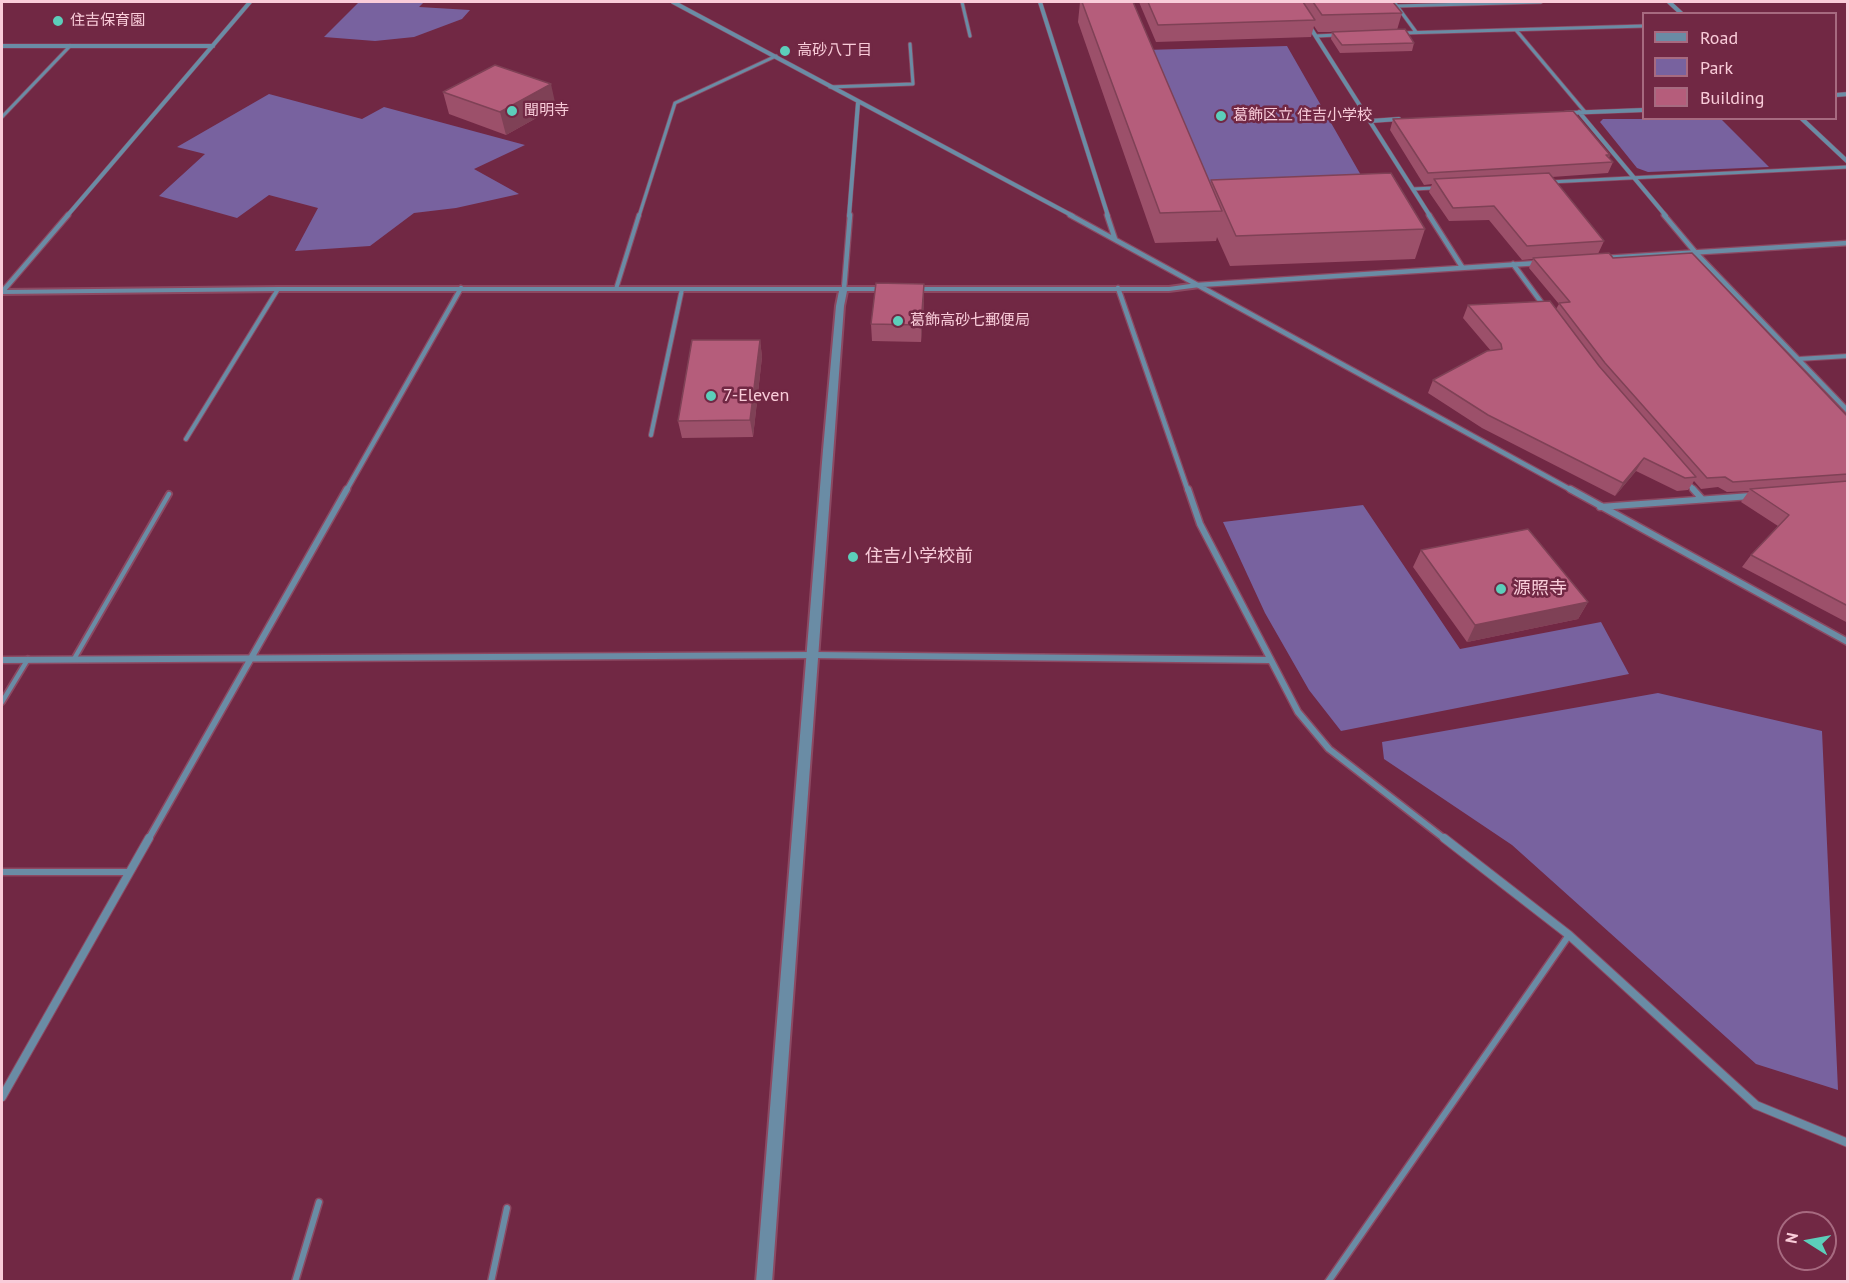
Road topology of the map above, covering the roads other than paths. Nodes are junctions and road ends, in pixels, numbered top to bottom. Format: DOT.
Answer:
graph roads {
  1 [pos="250,2"];
  2 [pos="673,2"];
  3 [pos="962,2"];
  4 [pos="1040,2"];
  5 [pos="1394,2"];
  6 [pos="1541,2"];
  7 [pos="1397,6"];
  8 [pos="1305,19"];
  9 [pos="1642,26"];
  10 [pos="1516,30"];
  11 [pos="1394,33"];
  12 [pos="1416,33"];
  13 [pos="1338,35"];
  14 [pos="970,36"];
  15 [pos="1316,36"];
  16 [pos="910,44"];
  17 [pos="2,46"];
  18 [pos="70,46"];
  19 [pos="213,46"];
  20 [pos="776,56"];
  21 [pos="830,87"];
  22 [pos="858,103"];
  23 [pos="1642,110"];
  24 [pos="1579,112"];
  25 [pos="1586,112"];
  26 [pos="1557,113"];
  27 [pos="2,117"];
  28 [pos="1403,119"];
  29 [pos="1803,120"];
  30 [pos="1370,121"];
  31 [pos="1848,162"];
  32 [pos="1848,167"];
  33 [pos="1634,178"];
  34 [pos="1541,182"];
  35 [pos="1436,188"];
  36 [pos="1413,189"];
  37 [pos="1115,239"];
  38 [pos="1848,243"];
  39 [pos="1696,253"];
  40 [pos="1593,259"];
  41 [pos="1547,262"];
  42 [pos="1513,264"];
  43 [pos="1462,267"];
  44 [pos="1197,285"];
  45 [pos="460,288"];
  46 [pos="1118,288"];
  47 [pos="278,289"];
  48 [pos="616,289"];
  49 [pos="682,289"];
  50 [pos="844,289"];
  51 [pos="2,292"];
  52 [pos="1547,311"];
  53 [pos="1848,356"];
  54 [pos="1798,359"];
  55 [pos="1848,411"];
  56 [pos="651,435"];
  57 [pos="186,439"];
  58 [pos="1679,473"];
  59 [pos="169,494"];
  60 [pos="1758,495"];
  61 [pos="1702,499"];
  62 [pos="1598,507"];
  63 [pos="1848,642"];
  64 [pos="814,655"];
  65 [pos="249,658"];
  66 [pos="27,659"];
  67 [pos="74,659"];
  68 [pos="2,660"];
  69 [pos="1269,660"];
  70 [pos="2,702"];
  71 [pos="2,872"];
  72 [pos="128,872"];
  73 [pos="1569,934"];
  74 [pos="2,1097"];
  75 [pos="1848,1143"];
  76 [pos="320,1202"];
  77 [pos="507,1208"];
  78 [pos="295,1281"];
  79 [pos="491,1281"];
  80 [pos="764,1281"];
  81 [pos="1328,1281"];
  1 -- 19 [label="street"];
  2 -- 20 [label="street"];
  3 -- 14 [label="lane"];
  4 -- 37 [label="street"];
  5 -- 7 [label="lane"];
  6 -- 7 [label="lane"];
  7 -- 12 [label="lane"];
  8 -- 15 [label="street"];
  9 -- 10 [label="lane"];
  10 -- 12 [label="lane"];
  10 -- 25 [label="lane"];
  11 -- 12 [label="lane"];
  13 -- 15 [label="lane"];
  15 -- 30 [label="street"];
  16 -- 21 [label="lane"];
  17 -- 18 [label="street"];
  18 -- 19 [label="street"];
  18 -- 27 [label="lane"];
  19 -- 51 [label="street"];
  20 -- 21 [label="street"];
  20 -- 48 [label="lane"];
  21 -- 22 [label="street"];
  22 -- 37 [label="street"];
  22 -- 50 [label="street"];
  23 -- 25 [label="street"];
  24 -- 25 [label="street"];
  24 -- 26 [label="street"];
  24 -- 33 [label="street"];
  28 -- 30 [label="street"];
  29 -- 31 [label="street"];
  30 -- 36 [label="street"];
  32 -- 33 [label="lane"];
  33 -- 34 [label="lane"];
  33 -- 39 [label="street"];
  35 -- 36 [label="lane"];
  36 -- 43 [label="street"];
  37 -- 44 [label="street"];
  38 -- 39 [label="street"];
  39 -- 40 [label="street"];
  39 -- 54 [label="street"];
  41 -- 42 [label="street"];
  42 -- 43 [label="street"];
  42 -- 52 [label="street"];
  43 -- 44 [label="street"];
  44 -- 46 [label="street"];
  44 -- 62 [label="street"];
  45 -- 47 [label="street"];
  45 -- 48 [label="street"];
  45 -- 65 [label="street"];
  46 -- 50 [label="street"];
  46 -- 69 [label="street"];
  47 -- 51 [label="street"];
  47 -- 57 [label="lane"];
  48 -- 49 [label="street"];
  49 -- 50 [label="street"];
  49 -- 56 [label="lane"];
  50 -- 64 [label="street"];
  53 -- 54 [label="lane"];
  54 -- 55 [label="street"];
  58 -- 61 [label="street"];
  59 -- 67 [label="lane"];
  60 -- 61 [label="street"];
  61 -- 62 [label="street"];
  62 -- 63 [label="street"];
  64 -- 65 [label="street"];
  64 -- 69 [label="street"];
  64 -- 80 [label="street"];
  65 -- 67 [label="street"];
  65 -- 72 [label="street"];
  66 -- 67 [label="street"];
  66 -- 68 [label="street"];
  66 -- 70 [label="lane"];
  69 -- 73 [label="street"];
  71 -- 72 [label="lane"];
  72 -- 74 [label="street"];
  73 -- 75 [label="street"];
  73 -- 81 [label="lane"];
  76 -- 78 [label="lane"];
  77 -- 79 [label="lane"];
}
